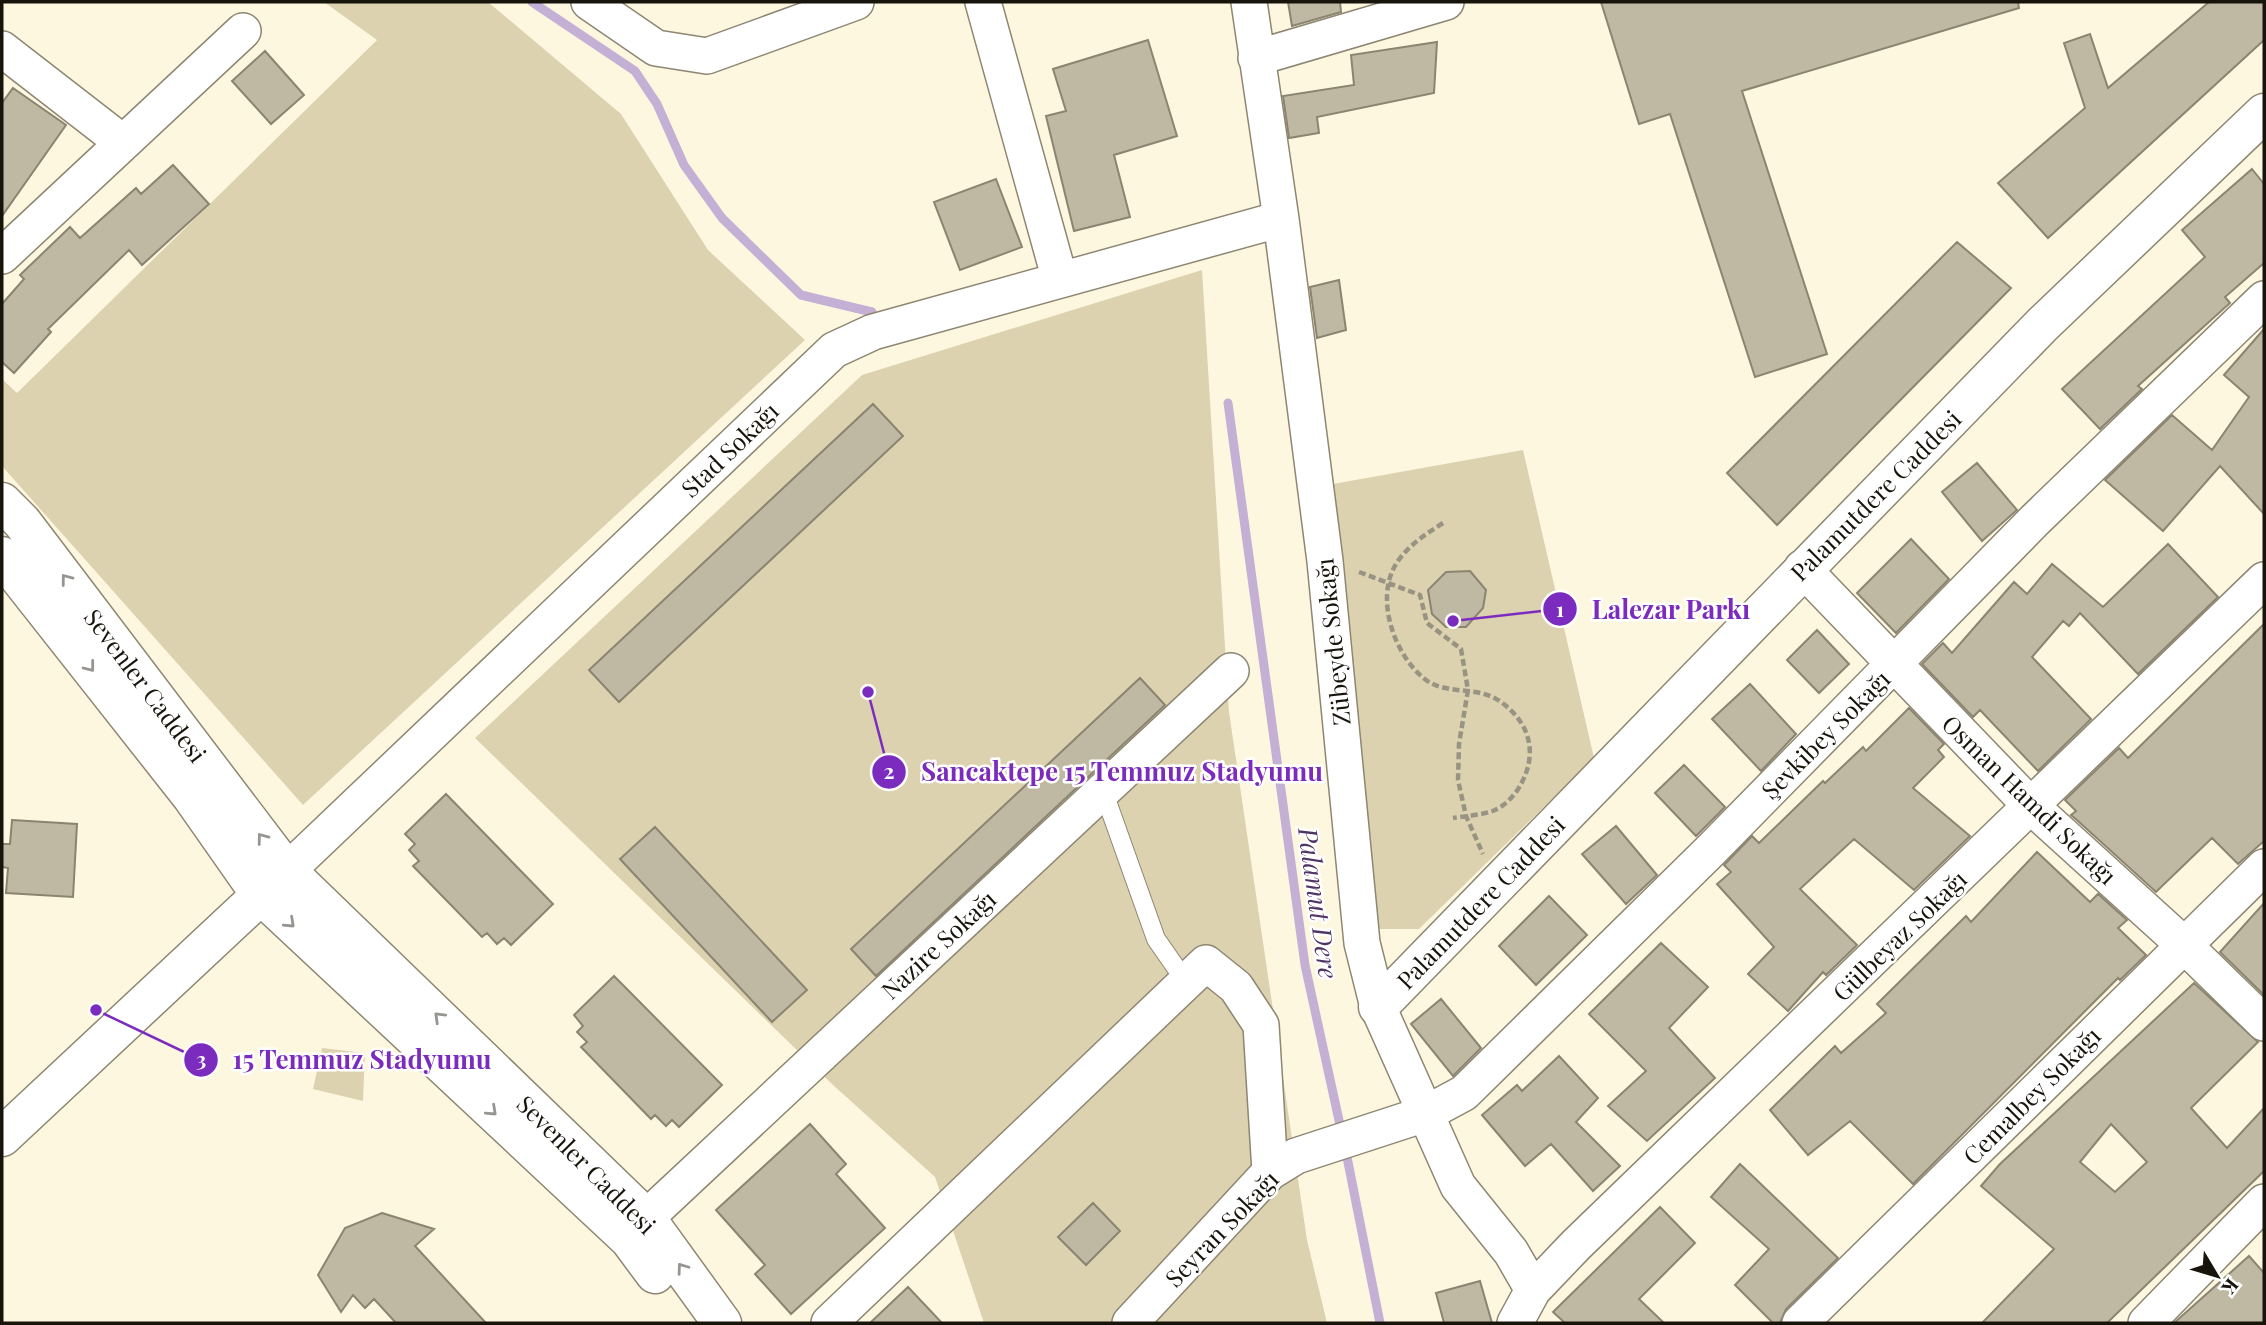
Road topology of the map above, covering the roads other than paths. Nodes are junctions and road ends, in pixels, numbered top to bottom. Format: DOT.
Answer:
graph roads {
  1 [pos="589,2"];
  2 [pos="856,2"];
  3 [pos="983,2"];
  4 [pos="1249,2"];
  5 [pos="1446,2"];
  6 [pos="243,31"];
  7 [pos="2,49"];
  8 [pos="1256,58"];
  9 [pos="2264,113"];
  10 [pos="122,142"];
  11 [pos="1281,219"];
  12 [pos="2,256"];
  13 [pos="1060,280"];
  14 [pos="2264,299"];
  15 [pos="2,502"];
  16 [pos="2,556"];
  17 [pos="1802,568"];
  18 [pos="2264,580"];
  19 [pos="1894,664"];
  20 [pos="1231,671"];
  21 [pos="1103,790"];
  22 [pos="2032,807"];
  23 [pos="2264,867"];
  24 [pos="274,883"];
  25 [pos="2183,944"];
  26 [pos="1186,982"];
  27 [pos="1378,1007"];
  28 [pos="2264,1023"];
  29 [pos="1425,1114"];
  30 [pos="1362,1135"];
  31 [pos="2,1137"];
  32 [pos="1270,1171"];
  33 [pos="2264,1202"];
  34 [pos="646,1218"];
  35 [pos="1533,1290"];
  36 [pos="691,1323"];
  37 [pos="722,1323"];
  38 [pos="829,1323"];
  39 [pos="1130,1323"];
  40 [pos="1515,1323"];
  41 [pos="1800,1323"];
  42 [pos="2146,1323"];
  1 -- 2 [label="street"];
  3 -- 13 [label="street"];
  4 -- 8 [label="street, Zübeyde Sokağı"];
  5 -- 8 [label="street"];
  6 -- 10 [label="street"];
  7 -- 10 [label="street"];
  8 -- 11 [label="street, Zübeyde Sokağı"];
  9 -- 17 [label="main road, Palamutdere Caddesi"];
  10 -- 12 [label="street"];
  11 -- 13 [label="street, Stad Sokağı"];
  11 -- 27 [label="street, Zübeyde Sokağı"];
  13 -- 24 [label="street, Stad Sokağı"];
  14 -- 19 [label="street, Şevkibey Sokağı"];
  24 -- 15 [label="main road, Sevenler Caddesi, one-way"];
  16 -- 24 [label="main road, Sevenler Caddesi, one-way"];
  17 -- 19 [label="street, Osman Hamdi Sokağı"];
  17 -- 27 [label="main road, Palamutdere Caddesi"];
  18 -- 22 [label="street, Gülbeyaz Sokağı"];
  19 -- 22 [label="street, Osman Hamdi Sokağı"];
  19 -- 29 [label="street, Şevkibey Sokağı"];
  20 -- 21 [label="street, Nazire Sokağı"];
  21 -- 26 [label="lane"];
  21 -- 34 [label="street, Nazire Sokağı"];
  22 -- 25 [label="street, Osman Hamdi Sokağı"];
  22 -- 35 [label="street, Gülbeyaz Sokağı"];
  23 -- 25 [label="street, Cemalbey Sokağı"];
  24 -- 31 [label="main road"];
  34 -- 24 [label="main road, Sevenler Caddesi, one-way"];
  24 -- 36 [label="main road, Sevenler Caddesi, one-way"];
  25 -- 28 [label="street, Osman Hamdi Sokağı"];
  25 -- 41 [label="street, Cemalbey Sokağı"];
  26 -- 32 [label="street"];
  26 -- 38 [label="street"];
  27 -- 29 [label="street, Zübeyde Sokağı"];
  29 -- 30 [label="street, Şevkibey Sokağı"];
  29 -- 35 [label="street, Zübeyde Sokağı"];
  30 -- 32 [label="street, Seyran Sokağı"];
  32 -- 39 [label="street, Seyran Sokağı"];
  33 -- 42 [label="street"];
  37 -- 34 [label="main road, Sevenler Caddesi, one-way"];
  35 -- 40 [label="street"];
}
